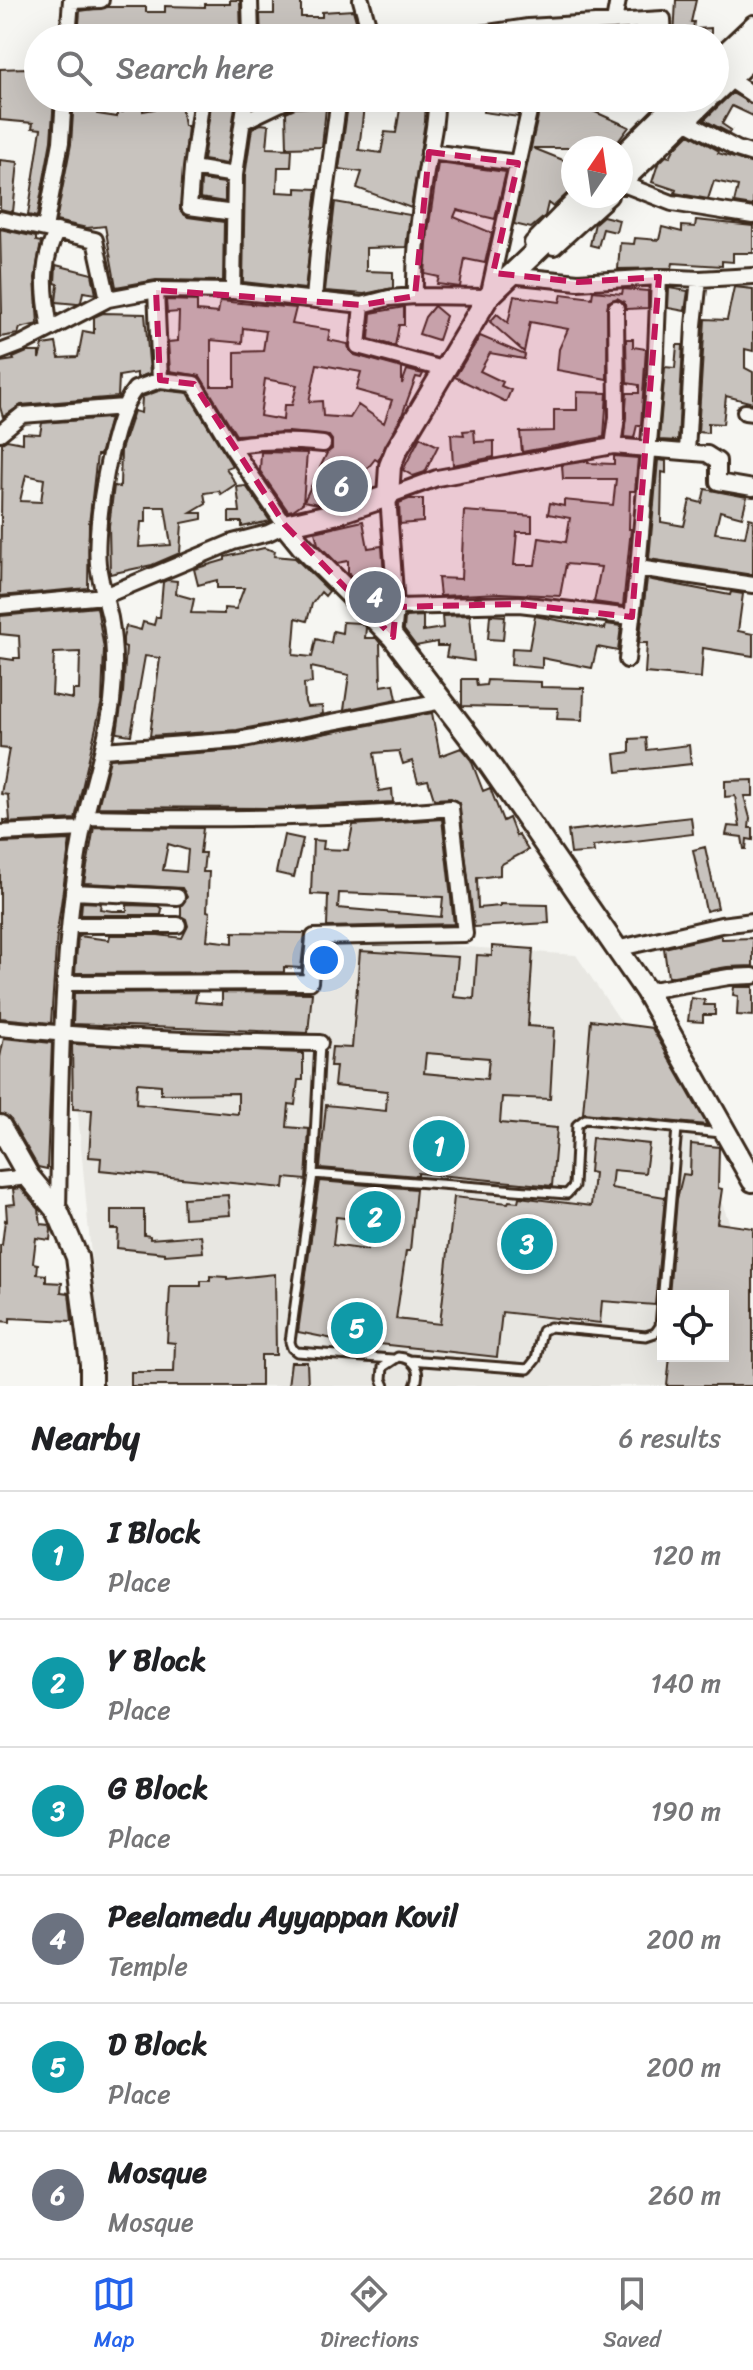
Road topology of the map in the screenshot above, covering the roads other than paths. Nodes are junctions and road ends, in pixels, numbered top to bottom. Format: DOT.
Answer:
graph roads {
  1 [pos="101,0"];
  2 [pos="250,0"];
  3 [pos="361,0"];
  4 [pos="618,0"];
  5 [pos="71,1"];
  6 [pos="614,22"];
  7 [pos="753,23"];
  8 [pos="69,24"];
  9 [pos="251,24"];
  10 [pos="368,24"];
  11 [pos="597,24"];
  12 [pos="663,24"];
  13 [pos="753,41"];
  14 [pos="729,46"];
  15 [pos="753,60"];
  16 [pos="729,72"];
  17 [pos="729,76"];
  18 [pos="729,83"];
  19 [pos="753,95"];
  20 [pos="63,112"];
  21 [pos="200,112"];
  22 [pos="245,112"];
  23 [pos="263,112"];
  24 [pos="337,112"];
  25 [pos="437,112"];
  26 [pos="529,112"];
  27 [pos="663,112"];
  28 [pos="682,112"];
  29 [pos="698,112"];
  30 [pos="244,121"];
  31 [pos="687,122"];
  32 [pos="633,141"];
  33 [pos="429,152"];
  34 [pos="753,154"];
  35 [pos="518,163"];
  36 [pos="633,167"];
  37 [pos="192,168"];
  38 [pos="633,170"];
  39 [pos="235,175"];
  40 [pos="633,185"];
  41 [pos="566,208"];
  42 [pos="581,208"];
  43 [pos="597,208"];
  44 [pos="234,213"];
  45 [pos="753,216"];
  46 [pos="0,219"];
  47 [pos="51,229"];
  48 [pos="519,265"];
  49 [pos="753,276"];
  50 [pos="659,277"];
  51 [pos="699,279"];
  52 [pos="156,290"];
  53 [pos="233,291"];
  54 [pos="415,296"];
  55 [pos="488,297"];
  56 [pos="108,299"];
  57 [pos="314,299"];
  58 [pos="362,305"];
  59 [pos="616,308"];
  60 [pos="50,328"];
  61 [pos="0,352"];
  62 [pos="443,369"];
  63 [pos="160,380"];
  64 [pos="124,407"];
  65 [pos="0,433"];
  66 [pos="323,444"];
  67 [pos="231,446"];
  68 [pos="613,446"];
  69 [pos="648,449"];
  70 [pos="687,452"];
  71 [pos="753,488"];
  72 [pos="388,496"];
  73 [pos="285,525"];
  74 [pos="638,568"];
  75 [pos="753,585"];
  76 [pos="104,596"];
  77 [pos="0,606"];
  78 [pos="396,607"];
  79 [pos="632,617"];
  80 [pos="393,637"];
  81 [pos="627,660"];
  82 [pos="442,701"];
  83 [pos="103,750"];
  84 [pos="84,823"];
  85 [pos="0,833"];
  86 [pos="73,892"];
  87 [pos="177,897"];
  88 [pos="753,921"];
  89 [pos="70,925"];
  90 [pos="178,925"];
  91 [pos="616,949"];
  92 [pos="753,976"];
  93 [pos="64,983"];
  94 [pos="646,991"];
  95 [pos="0,1028"];
  96 [pos="62,1035"];
  97 [pos="320,1043"];
  98 [pos="677,1128"];
  99 [pos="728,1134"];
  100 [pos="3,1138"];
  101 [pos="313,1174"];
  102 [pos="29,1177"];
  103 [pos="0,1180"];
  104 [pos="753,1181"];
  105 [pos="58,1212"];
  106 [pos="392,1359"];
  107 [pos="409,1360"];
  108 [pos="91,1386"];
  109 [pos="385,1386"];
  110 [pos="415,1386"];
  1 -- 5 [label="street"];
  2 -- 9 [label="street"];
  3 -- 10 [label="street"];
  4 -- 6 [label="street"];
  5 -- 8 [label="street"];
  6 -- 11 [label="street"];
  6 -- 12 [label="street"];
  7 -- 14 [label="street"];
  13 -- 16 [label="street"];
  15 -- 17 [label="street"];
  18 -- 19 [label="street"];
  20 -- 47 [label="street"];
  21 -- 37 [label="street"];
  22 -- 30 [label="street"];
  23 -- 30 [label="street"];
  24 -- 57 [label="street"];
  25 -- 33 [label="street"];
  26 -- 35 [label="street"];
  27 -- 32 [label="street"];
  28 -- 36 [label="street"];
  29 -- 31 [label="street"];
  30 -- 39 [label="street"];
  31 -- 34 [label="street"];
  31 -- 38 [label="street"];
  33 -- 35 [label="street"];
  33 -- 54 [label="street"];
  35 -- 55 [label="street"];
  37 -- 39 [label="street"];
  37 -- 44 [label="street"];
  39 -- 44 [label="street"];
  40 -- 45 [label="street"];
  41 -- 48 [label="street"];
  42 -- 48 [label="street"];
  43 -- 48 [label="street"];
  44 -- 53 [label="street"];
  46 -- 47 [label="street"];
  47 -- 56 [label="street"];
  47 -- 60 [label="street"];
  48 -- 50 [label="street"];
  48 -- 55 [label="street"];
  49 -- 51 [label="street"];
  50 -- 51 [label="street"];
  50 -- 69 [label="street"];
  51 -- 70 [label="street"];
  52 -- 53 [label="street"];
  52 -- 56 [label="street"];
  52 -- 63 [label="street"];
  53 -- 57 [label="street"];
  54 -- 55 [label="street"];
  54 -- 58 [label="street"];
  55 -- 62 [label="street"];
  56 -- 60 [label="street"];
  57 -- 58 [label="street"];
  58 -- 62 [label="street"];
  59 -- 68 [label="street"];
  60 -- 61 [label="street"];
  62 -- 72 [label="street"];
  63 -- 64 [label="street"];
  63 -- 67 [label="street"];
  64 -- 65 [label="street"];
  64 -- 76 [label="street"];
  66 -- 67 [label="street"];
  67 -- 73 [label="street"];
  68 -- 69 [label="street"];
  68 -- 72 [label="street"];
  69 -- 70 [label="street"];
  69 -- 74 [label="street"];
  70 -- 71 [label="street"];
  72 -- 73 [label="street"];
  72 -- 78 [label="street"];
  73 -- 76 [label="street"];
  73 -- 80 [label="street"];
  74 -- 75 [label="street"];
  74 -- 79 [label="street"];
  76 -- 77 [label="street"];
  76 -- 83 [label="street"];
  78 -- 79 [label="street"];
  78 -- 80 [label="street"];
  79 -- 81 [label="street"];
  80 -- 82 [label="street"];
  82 -- 83 [label="street"];
  82 -- 91 [label="street"];
  83 -- 84 [label="street"];
  84 -- 85 [label="street"];
  84 -- 86 [label="street"];
  84 -- 93 [label="street"];
  86 -- 87 [label="street"];
  86 -- 89 [label="street"];
  88 -- 91 [label="street"];
  89 -- 90 [label="street"];
  89 -- 93 [label="street"];
  91 -- 94 [label="street"];
  92 -- 94 [label="street"];
  93 -- 96 [label="street"];
  94 -- 99 [label="street"];
  95 -- 96 [label="street"];
  96 -- 97 [label="street"];
  96 -- 105 [label="street"];
  97 -- 101 [label="lane"];
  98 -- 99 [label="lane"];
  98 -- 101 [label="lane"];
  98 -- 107 [label="lane"];
  99 -- 104 [label="street"];
  100 -- 102 [label="street"];
  101 -- 106 [label="lane"];
  102 -- 103 [label="street"];
  102 -- 105 [label="street"];
  105 -- 108 [label="street"];
  106 -- 107 [label="lane"];
  106 -- 109 [label="lane"];
  107 -- 110 [label="lane"];
}
